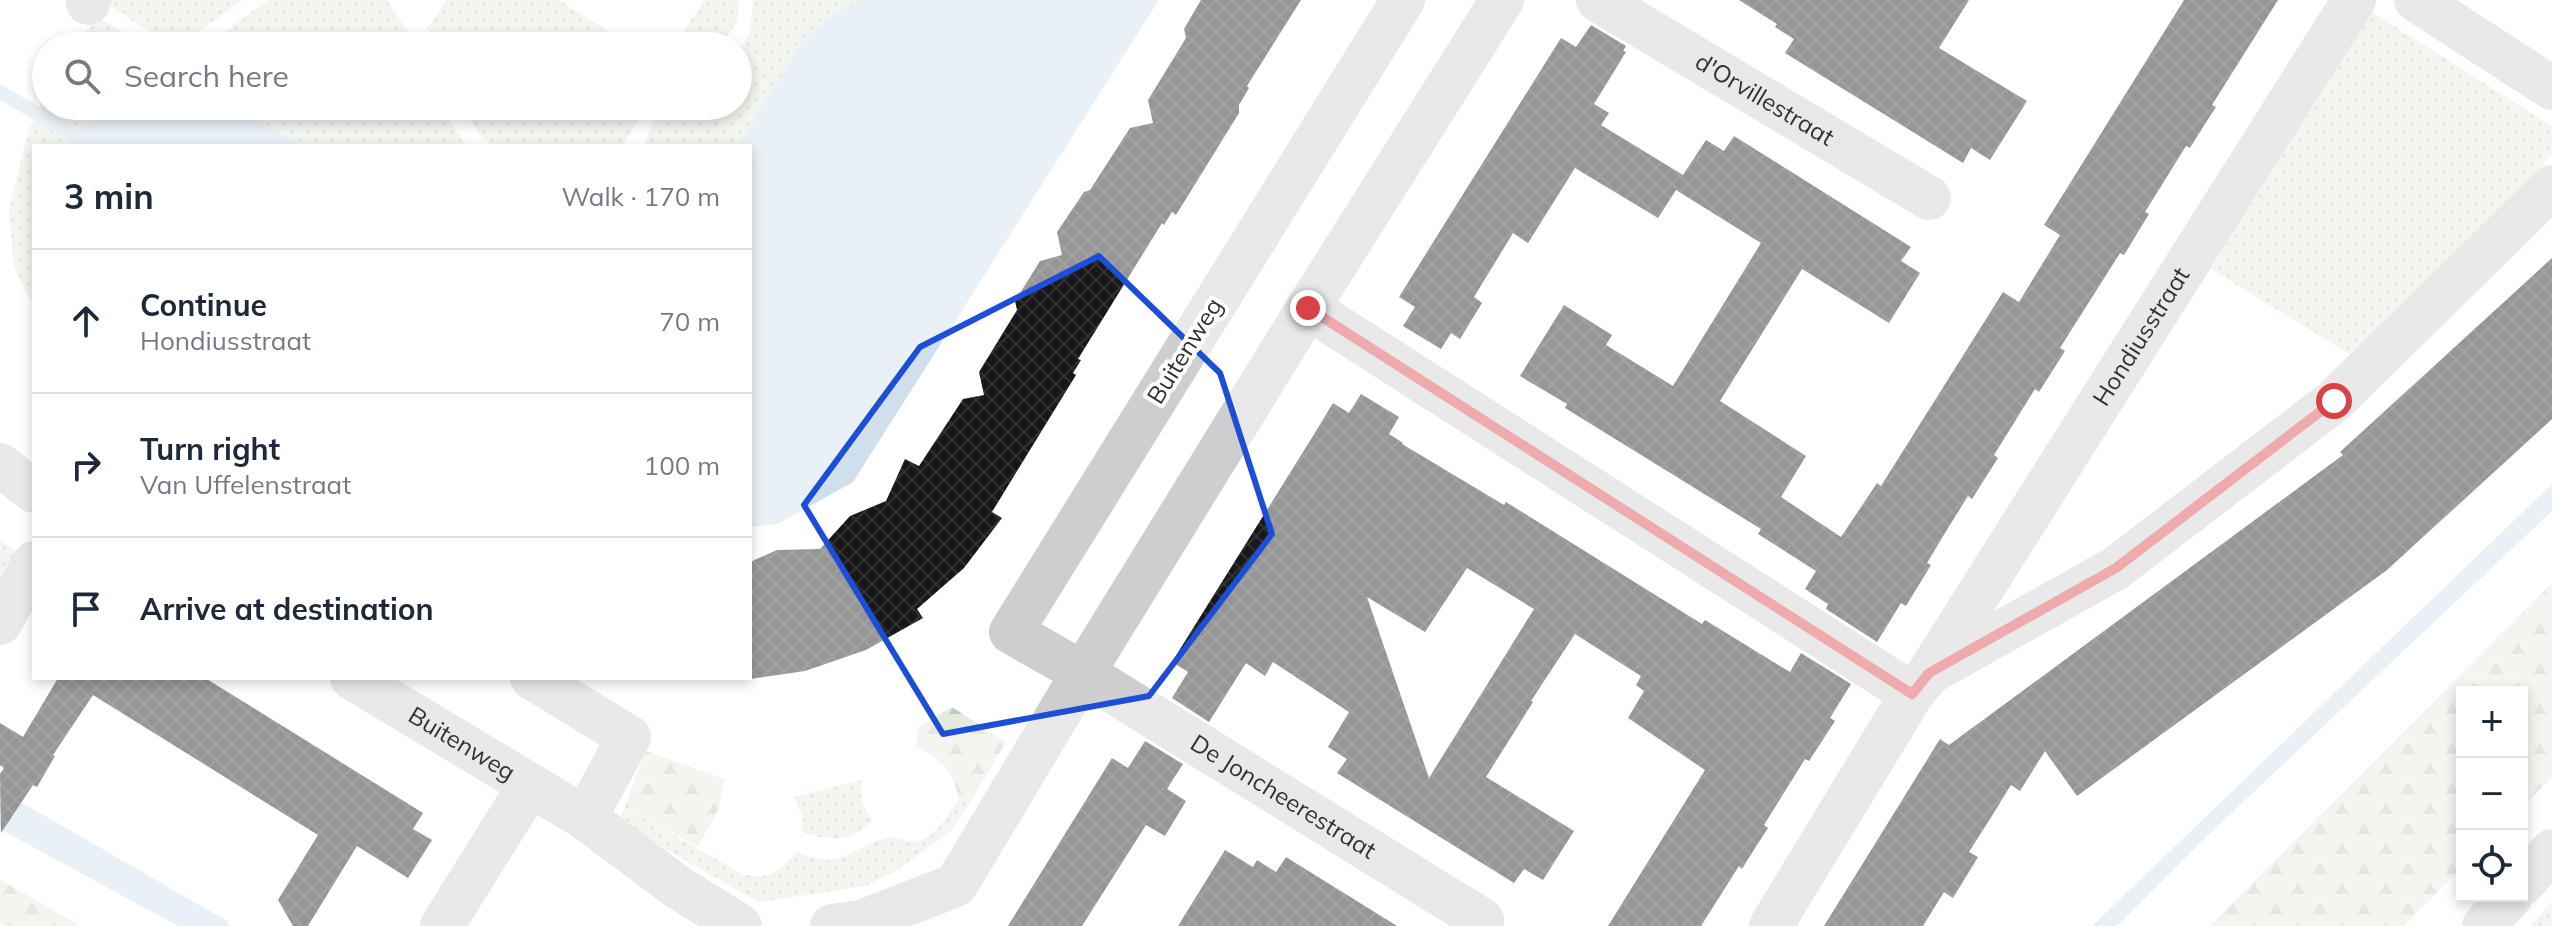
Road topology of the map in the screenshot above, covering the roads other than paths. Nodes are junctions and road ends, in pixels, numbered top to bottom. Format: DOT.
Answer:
graph roads {
  1 [pos="1403,0"];
  2 [pos="1502,0"];
  3 [pos="1598,0"];
  4 [pos="2354,0"];
  5 [pos="2416,0"];
  6 [pos="2552,88"];
  7 [pos="2552,187"];
  8 [pos="1929,198"];
  9 [pos="1308,308"];
  10 [pos="0,465"];
  11 [pos="32,489"];
  12 [pos="32,567"];
  13 [pos="0,623"];
  14 [pos="1083,673"];
  15 [pos="355,680"];
  16 [pos="535,680"];
  17 [pos="1920,684"];
  18 [pos="530,785"];
  19 [pos="585,818"];
  20 [pos="2552,851"];
  21 [pos="2528,877"];
  22 [pos="2506,902"];
  23 [pos="1482,920"];
  24 [pos="852,925"];
  25 [pos="442,926"];
  26 [pos="740,926"];
  27 [pos="1771,926"];
  28 [pos="2484,926"];
  1 -- 14 [label="street, Buitenweg"];
  2 -- 9 [label="street"];
  3 -- 8 [label="street, d'Orvillestraat"];
  4 -- 17 [label="street, Hondiusstraat"];
  5 -- 6 [label="street"];
  7 -- 17 [label="street, Hondiusstraat"];
  9 -- 14 [label="street"];
  9 -- 17 [label="street"];
  10 -- 11 [label="street"];
  12 -- 13 [label="street"];
  14 -- 23 [label="street, De Joncheerestraat"];
  14 -- 24 [label="street"];
  15 -- 18 [label="street, Buitenweg"];
  16 -- 19 [label="street"];
  17 -- 27 [label="street, Hondiusstraat"];
  18 -- 19 [label="street, Buitenweg"];
  18 -- 25 [label="street, Buitenweg"];
  19 -- 26 [label="street, Buitenweg"];
  20 -- 21 [label="street"];
  22 -- 28 [label="street"];
}
